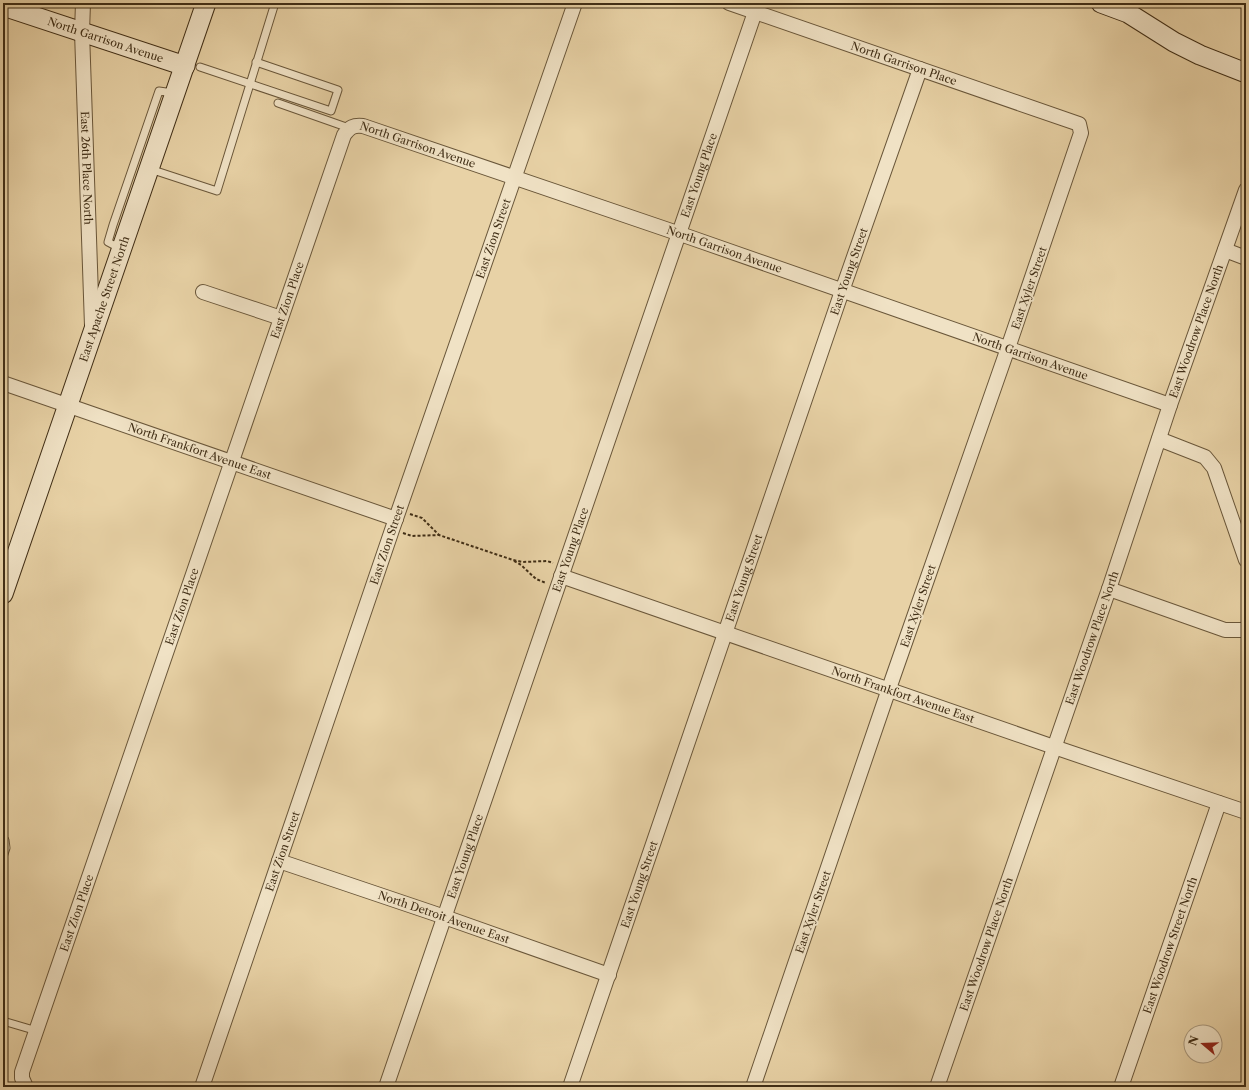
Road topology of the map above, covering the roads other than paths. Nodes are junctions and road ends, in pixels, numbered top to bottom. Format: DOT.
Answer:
graph roads {
  1 [pos="83,3"];
  2 [pos="206,3"];
  3 [pos="275,3"];
  4 [pos="575,3"];
  5 [pos="729,3"];
  6 [pos="1101,3"];
  7 [pos="3,6"];
  8 [pos="760,10"];
  9 [pos="82,32"];
  10 [pos="256,62"];
  11 [pos="192,66"];
  12 [pos="920,69"];
  13 [pos="1246,73"];
  14 [pos="249,84"];
  15 [pos="167,92"];
  16 [pos="278,104"];
  17 [pos="1079,124"];
  18 [pos="349,128"];
  19 [pos="149,169"];
  20 [pos="514,178"];
  21 [pos="1246,190"];
  22 [pos="679,234"];
  23 [pos="115,246"];
  24 [pos="1225,250"];
  25 [pos="1246,258"];
  26 [pos="842,291"];
  27 [pos="203,292"];
  28 [pos="281,318"];
  29 [pos="92,332"];
  30 [pos="1008,348"];
  31 [pos="3,383"];
  32 [pos="68,405"];
  33 [pos="1170,405"];
  34 [pos="1159,439"];
  35 [pos="232,463"];
  36 [pos="396,519"];
  37 [pos="1246,560"];
  38 [pos="561,576"];
  39 [pos="1109,589"];
  40 [pos="3,594"];
  41 [pos="1245,629"];
  42 [pos="725,632"];
  43 [pos="889,690"];
  44 [pos="1054,747"];
  45 [pos="1219,803"];
  46 [pos="1246,812"];
  47 [pos="3,839"];
  48 [pos="3,857"];
  49 [pos="279,862"];
  50 [pos="444,917"];
  51 [pos="608,975"];
  52 [pos="3,1021"];
  53 [pos="37,1031"];
  54 [pos="26,1087"];
  55 [pos="202,1087"];
  56 [pos="386,1087"];
  57 [pos="570,1087"];
  58 [pos="753,1087"];
  59 [pos="937,1087"];
  60 [pos="1121,1087"];
  1 -- 9 [label="street, East 26th Place North"];
  2 -- 11 [label="main road, East Apache Street North"];
  3 -- 10 [label="lane"];
  4 -- 20 [label="street, East Zion Street"];
  5 -- 8 [label="street, North Garrison Place"];
  6 -- 13 [label="main road"];
  7 -- 9 [label="main road, North Garrison Avenue"];
  8 -- 12 [label="street, North Garrison Place"];
  8 -- 22 [label="street, East Young Place"];
  9 -- 11 [label="main road, North Garrison Avenue"];
  9 -- 29 [label="street, East 26th Place North"];
  10 -- 14 [label="lane"];
  10 -- 14 [label="lane, North Garrison Avenue"];
  11 -- 14 [label="lane, North Garrison Avenue"];
  11 -- 15 [label="main road, East Apache Street North"];
  12 -- 17 [label="street, North Garrison Place"];
  12 -- 26 [label="street, East Young Street"];
  14 -- 19 [label="lane"];
  15 -- 19 [label="main road, East Apache Street North"];
  15 -- 23 [label="lane"];
  16 -- 18 [label="lane, North Garrison Avenue"];
  17 -- 30 [label="street, East Xyler Street"];
  18 -- 20 [label="street, North Garrison Avenue"];
  18 -- 28 [label="street, East Zion Place"];
  19 -- 23 [label="main road, East Apache Street North"];
  20 -- 22 [label="street, North Garrison Avenue"];
  20 -- 36 [label="street, East Zion Street"];
  21 -- 24 [label="street, East Woodrow Place North"];
  22 -- 26 [label="street, North Garrison Avenue"];
  22 -- 38 [label="street, East Young Place"];
  23 -- 29 [label="main road, East Apache Street North"];
  24 -- 25 [label="street"];
  24 -- 33 [label="street, East Woodrow Place North"];
  26 -- 30 [label="street, North Garrison Avenue"];
  26 -- 42 [label="street, East Young Street"];
  27 -- 28 [label="street"];
  28 -- 35 [label="street, East Zion Place"];
  29 -- 32 [label="main road, East Apache Street North"];
  30 -- 33 [label="street, North Garrison Avenue"];
  30 -- 43 [label="street, East Xyler Street"];
  31 -- 32 [label="street, North Frankfort Avenue East"];
  32 -- 35 [label="street, North Frankfort Avenue East"];
  32 -- 40 [label="main road, East Apache Street North"];
  33 -- 34 [label="street, East Woodrow Place North"];
  34 -- 37 [label="street"];
  34 -- 39 [label="street, East Woodrow Place North"];
  35 -- 36 [label="street, North Frankfort Avenue East"];
  35 -- 53 [label="street, East Zion Place"];
  36 -- 49 [label="street, East Zion Street"];
  38 -- 42 [label="street, North Frankfort Avenue East"];
  38 -- 50 [label="street, East Young Place"];
  39 -- 41 [label="street"];
  39 -- 44 [label="street, East Woodrow Place North"];
  42 -- 43 [label="street, North Frankfort Avenue East"];
  42 -- 51 [label="street, East Young Street"];
  43 -- 44 [label="street, North Frankfort Avenue East"];
  43 -- 58 [label="street, East Xyler Street"];
  44 -- 45 [label="street, North Frankfort Avenue East"];
  44 -- 59 [label="street, East Woodrow Place North"];
  45 -- 46 [label="street, North Frankfort Avenue East"];
  45 -- 60 [label="street, East Woodrow Street North"];
  47 -- 48 [label="lane"];
  49 -- 50 [label="street, North Detroit Avenue East"];
  49 -- 55 [label="street, East Zion Street"];
  50 -- 51 [label="street, North Detroit Avenue East"];
  50 -- 56 [label="street, East Young Place"];
  51 -- 57 [label="street, East Young Street"];
  52 -- 53 [label="lane"];
  53 -- 54 [label="street, East Zion Place"];
}
